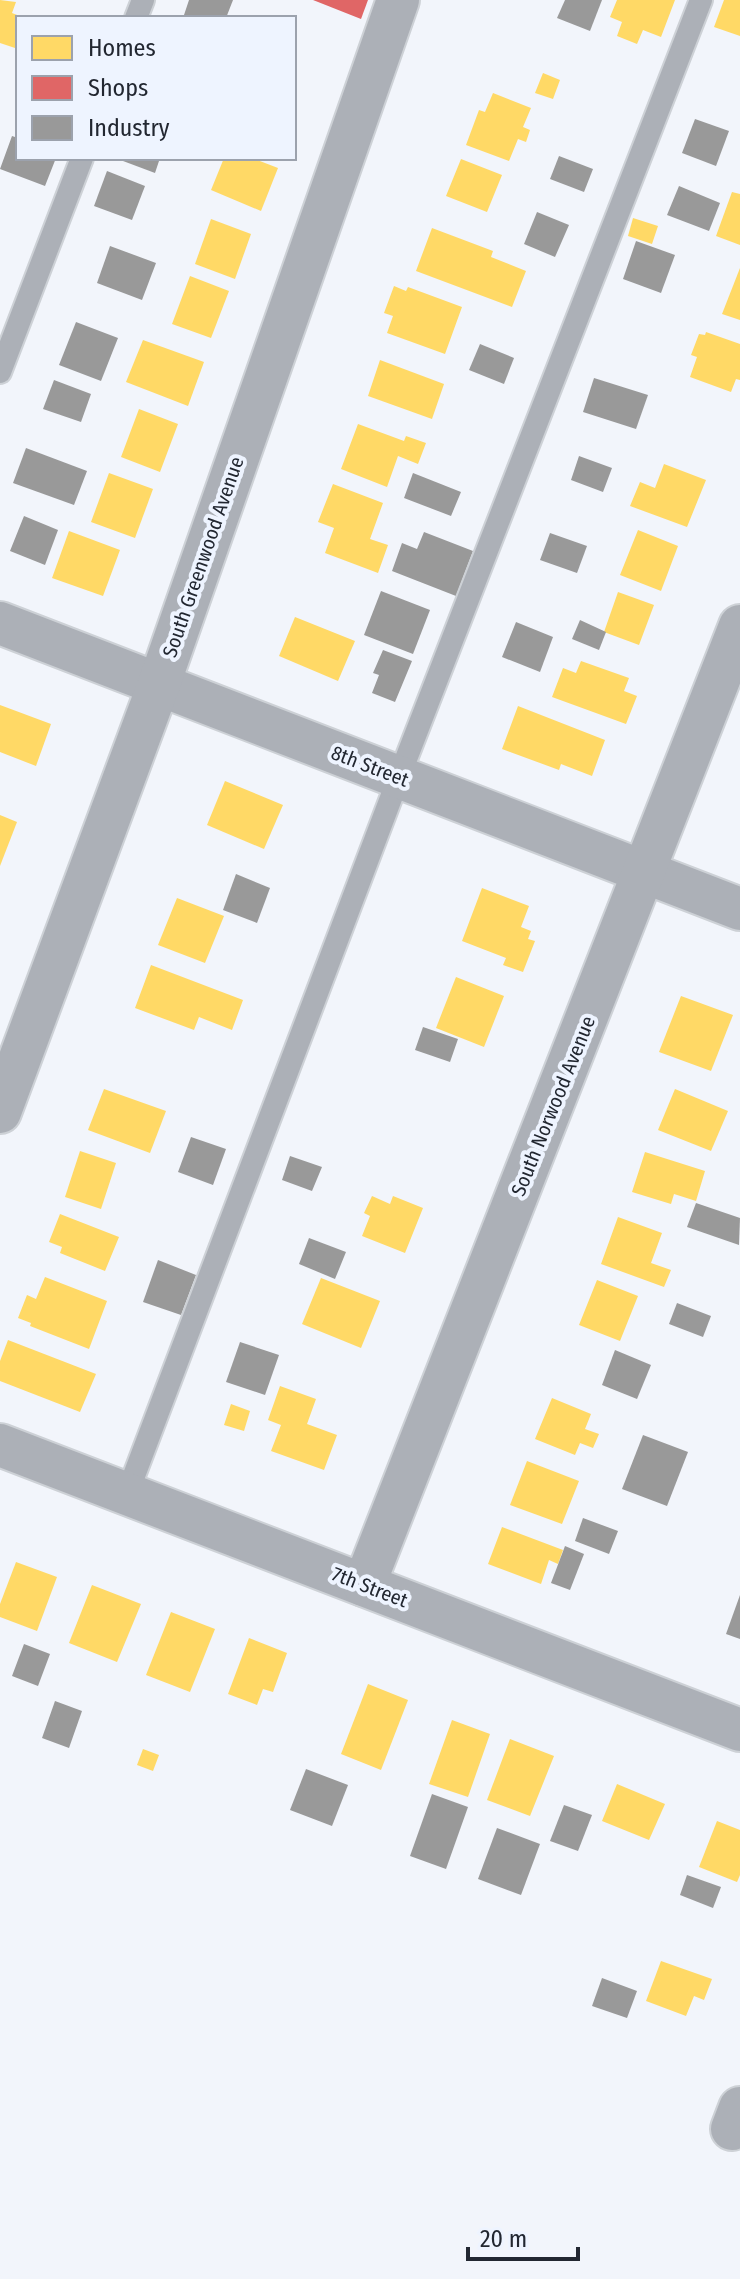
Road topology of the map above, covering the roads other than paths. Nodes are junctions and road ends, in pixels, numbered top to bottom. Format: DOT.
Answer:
graph roads {
  1 [pos="398,0"];
  2 [pos="701,0"];
  3 [pos="81,160"];
  4 [pos="0,372"];
  5 [pos="0,623"];
  6 [pos="740,626"];
  7 [pos="159,684"];
  8 [pos="399,777"];
  9 [pos="645,872"];
  10 [pos="740,909"];
  11 [pos="0,1112"];
  12 [pos="0,1445"];
  13 [pos="127,1494"];
  14 [pos="364,1585"];
  15 [pos="740,1730"];
  1 -- 7 [label="street, South Greenwood Avenue"];
  2 -- 8 [label="lane"];
  3 -- 4 [label="lane"];
  5 -- 7 [label="street, 8th Street"];
  6 -- 9 [label="street, South Norwood Avenue"];
  7 -- 8 [label="street, 8th Street"];
  7 -- 11 [label="street, South Greenwood Avenue"];
  8 -- 9 [label="street, 8th Street"];
  8 -- 13 [label="lane"];
  9 -- 10 [label="street, 8th Street"];
  9 -- 14 [label="street, South Norwood Avenue"];
  12 -- 13 [label="street, 7th Street"];
  13 -- 14 [label="street, 7th Street"];
  14 -- 15 [label="street, 7th Street"];
}
